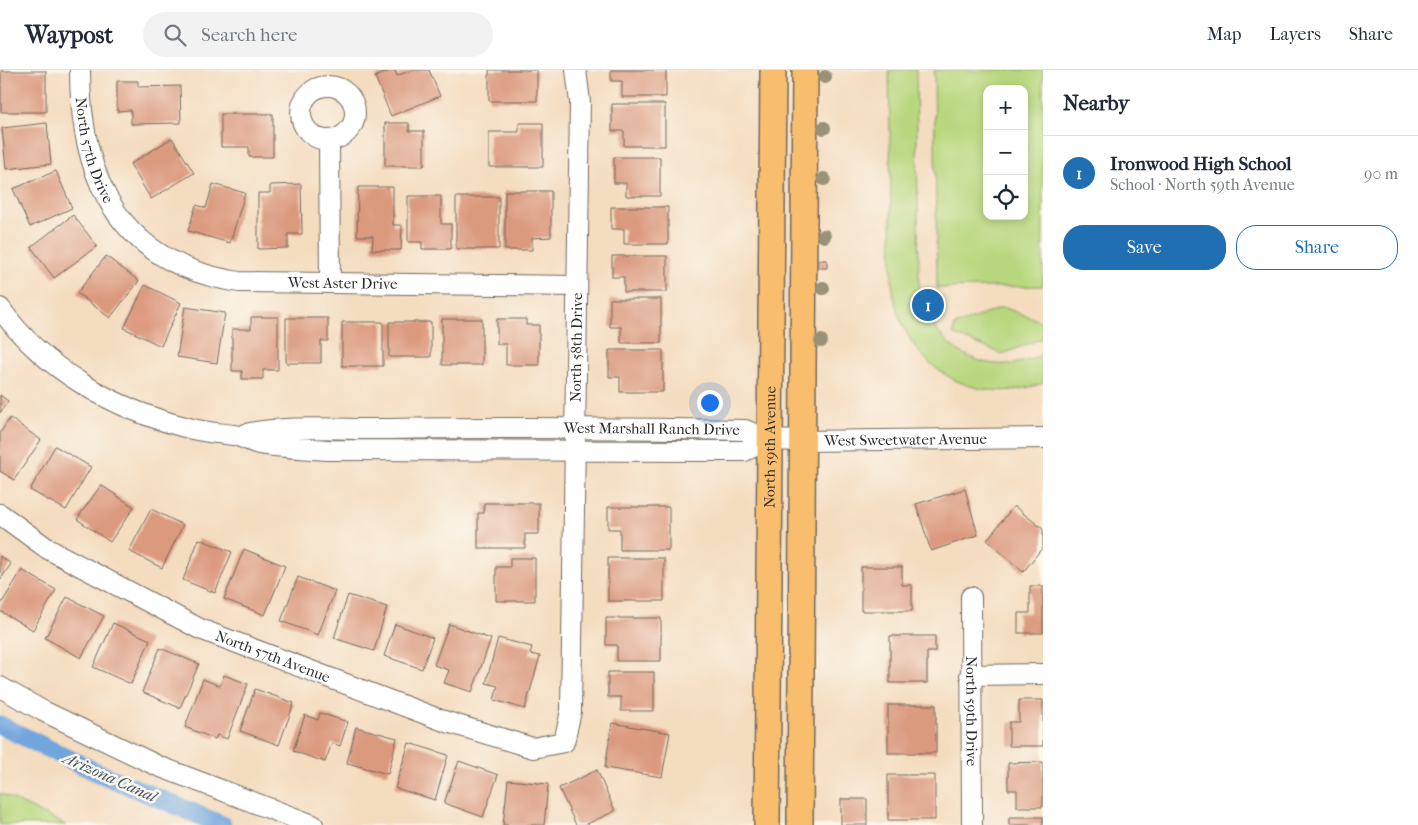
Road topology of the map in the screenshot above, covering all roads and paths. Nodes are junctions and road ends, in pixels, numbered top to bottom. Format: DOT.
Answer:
graph roads {
  1 [pos="80,70"];
  2 [pos="576,70"];
  3 [pos="773,70"];
  4 [pos="805,70"];
  5 [pos="329,140"];
  6 [pos="126,224"];
  7 [pos="330,283"];
  8 [pos="576,286"];
  9 [pos="0,308"];
  10 [pos="575,426"];
  11 [pos="237,436"];
  12 [pos="1043,438"];
  13 [pos="769,440"];
  14 [pos="802,441"];
  15 [pos="574,451"];
  16 [pos="0,514"];
  17 [pos="971,597"];
  18 [pos="1043,674"];
  19 [pos="970,675"];
  20 [pos="0,687"];
  21 [pos="564,742"];
  22 [pos="313,825"];
  23 [pos="766,825"];
  24 [pos="800,825"];
  25 [pos="972,825"];
  1 -- 6 [label="street, North 57th Drive"];
  2 -- 8 [label="street, North 58th Drive"];
  3 -- 13 [label="main road, North 59th Avenue"];
  4 -- 14 [label="main road"];
  5 -- 7 [label="street"];
  6 -- 7 [label="street, West Aster Drive"];
  7 -- 8 [label="street, West Aster Drive"];
  8 -- 10 [label="street, North 58th Drive"];
  9 -- 11 [label="street, West Marshall Ranch Drive"];
  10 -- 11 [label="street, West Marshall Ranch Drive"];
  10 -- 13 [label="street, West Marshall Ranch Drive"];
  10 -- 15 [label="street, North 58th Drive"];
  11 -- 15 [label="street, West Marshall Ranch Drive"];
  12 -- 14 [label="street, West Sweetwater Avenue"];
  13 -- 14 [label="street, West Sweetwater Avenue"];
  13 -- 15 [label="street, West Marshall Ranch Drive"];
  13 -- 23 [label="main road, North 59th Avenue"];
  14 -- 24 [label="main road"];
  15 -- 21 [label="street, North 58th Drive"];
  16 -- 21 [label="street, North 57th Avenue"];
  17 -- 19 [label="street, North 59th Drive"];
  18 -- 19 [label="street"];
  19 -- 25 [label="street, North 59th Drive"];
  20 -- 22 [label="street"];
}
